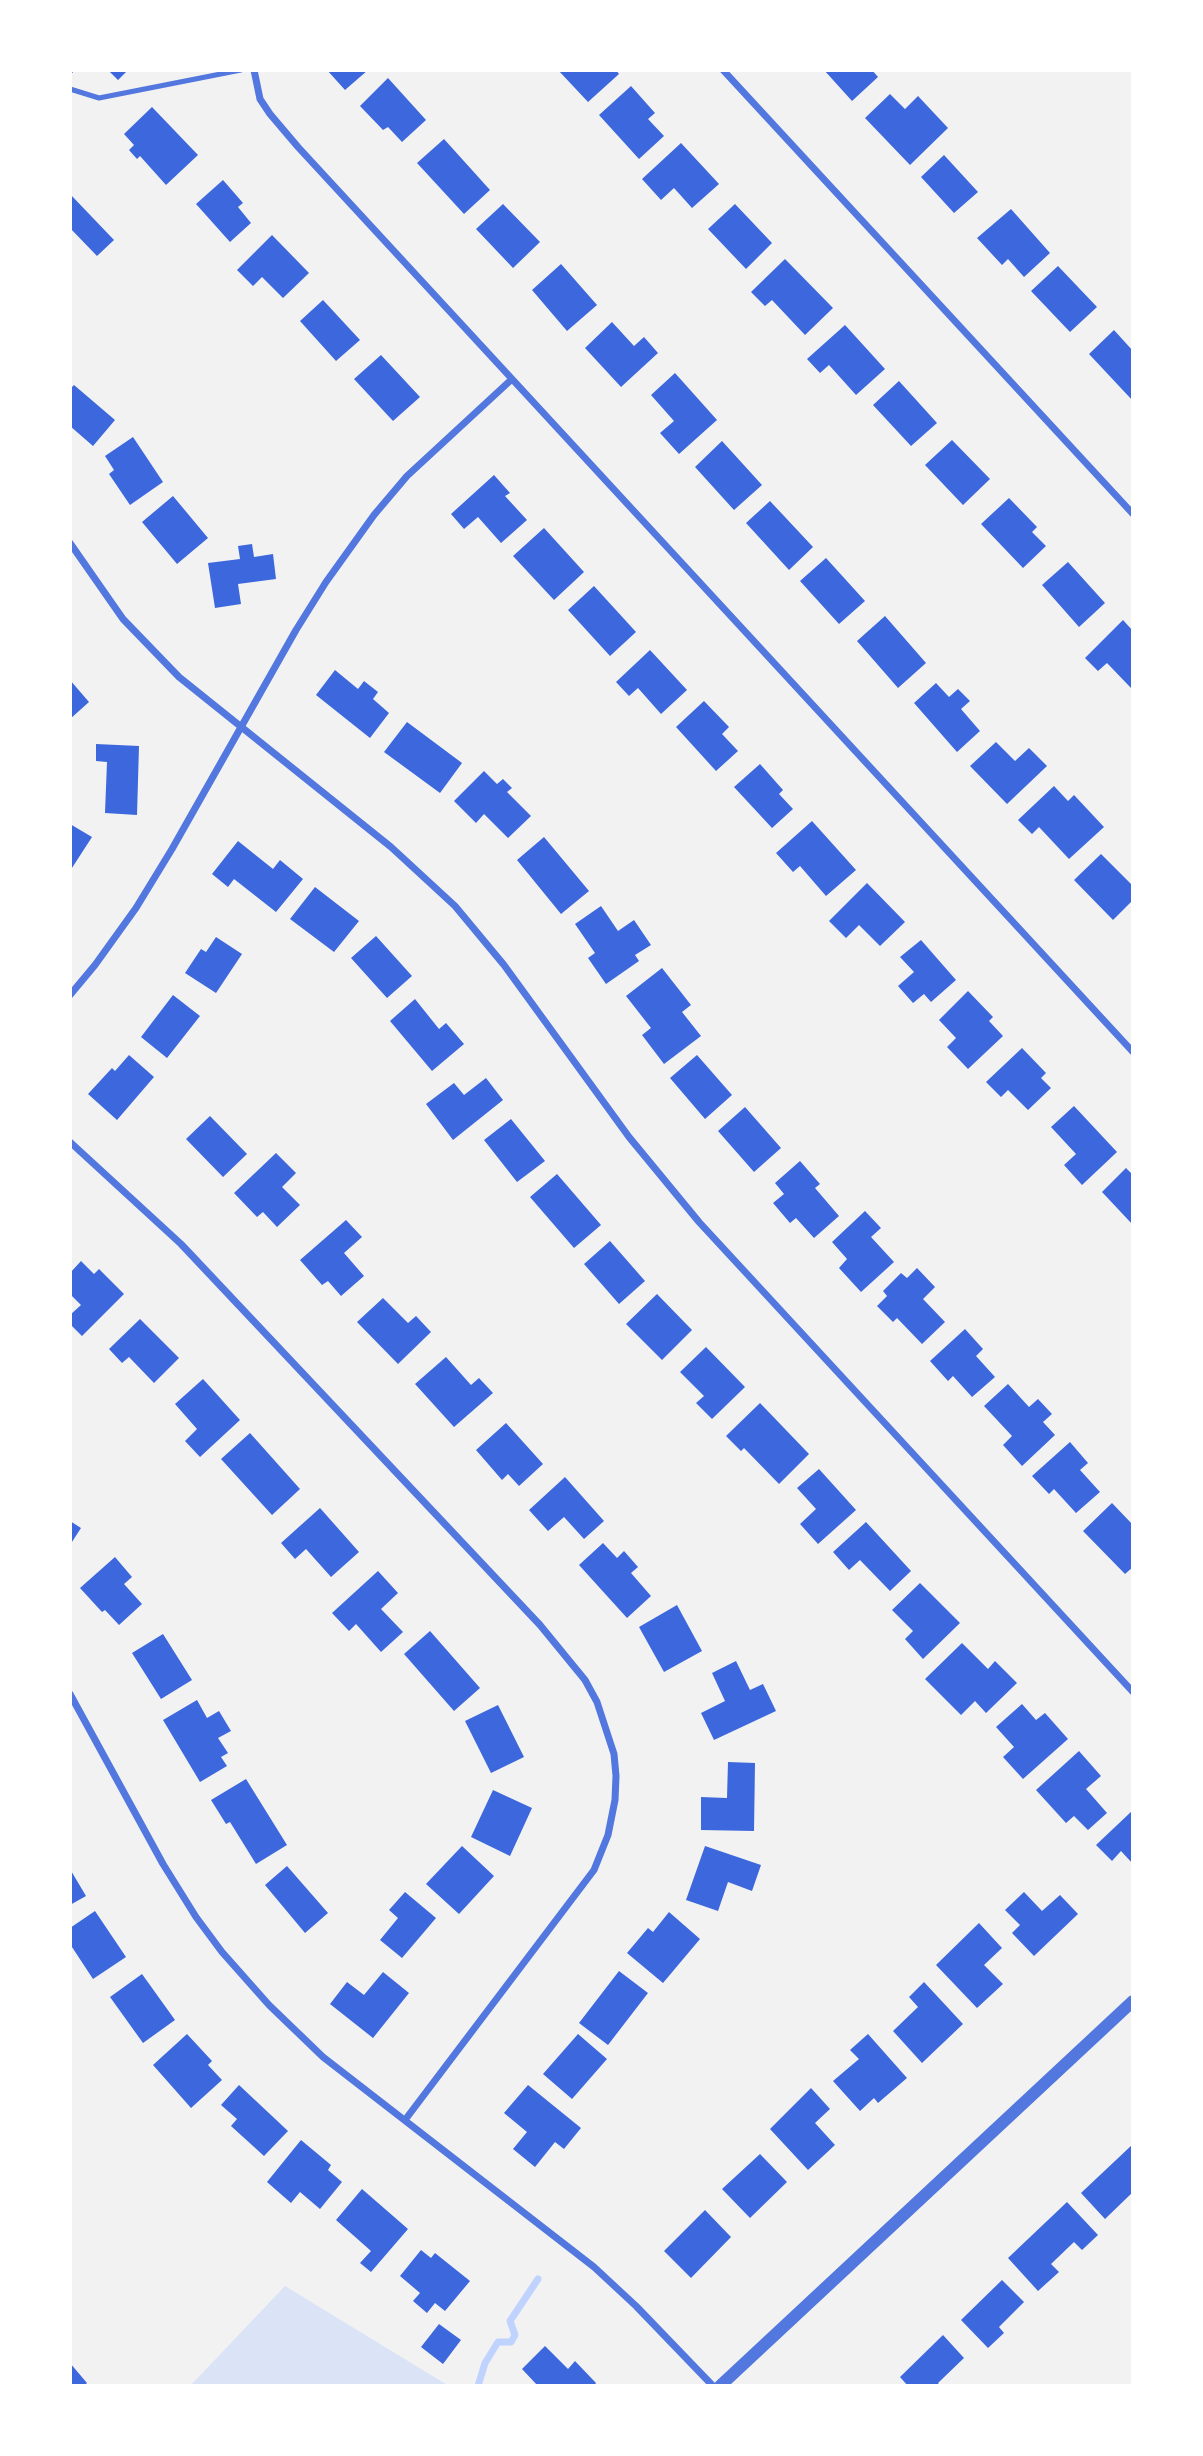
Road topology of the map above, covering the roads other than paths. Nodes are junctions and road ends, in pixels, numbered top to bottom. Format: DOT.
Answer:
graph roads {
  1 [pos="241,70"];
  2 [pos="254,70"];
  3 [pos="725,71"];
  4 [pos="70,89"];
  5 [pos="512,379"];
  6 [pos="1133,514"];
  7 [pos="70,543"];
  8 [pos="241,728"];
  9 [pos="70,995"];
  10 [pos="1133,1052"];
  11 [pos="70,1142"];
  12 [pos="1133,1692"];
  13 [pos="70,1694"];
  14 [pos="1133,2001"];
  15 [pos="405,2120"];
  16 [pos="713,2386"];
  17 [pos="720,2386"];
  1 -- 4 [label="lane"];
  2 -- 5 [label="street"];
  3 -- 6 [label="street"];
  5 -- 8 [label="street"];
  5 -- 10 [label="street"];
  7 -- 8 [label="street"];
  8 -- 9 [label="street"];
  8 -- 12 [label="street"];
  11 -- 15 [label="street"];
  13 -- 15 [label="street"];
  14 -- 17 [label="street"];
  15 -- 16 [label="street"];
}
